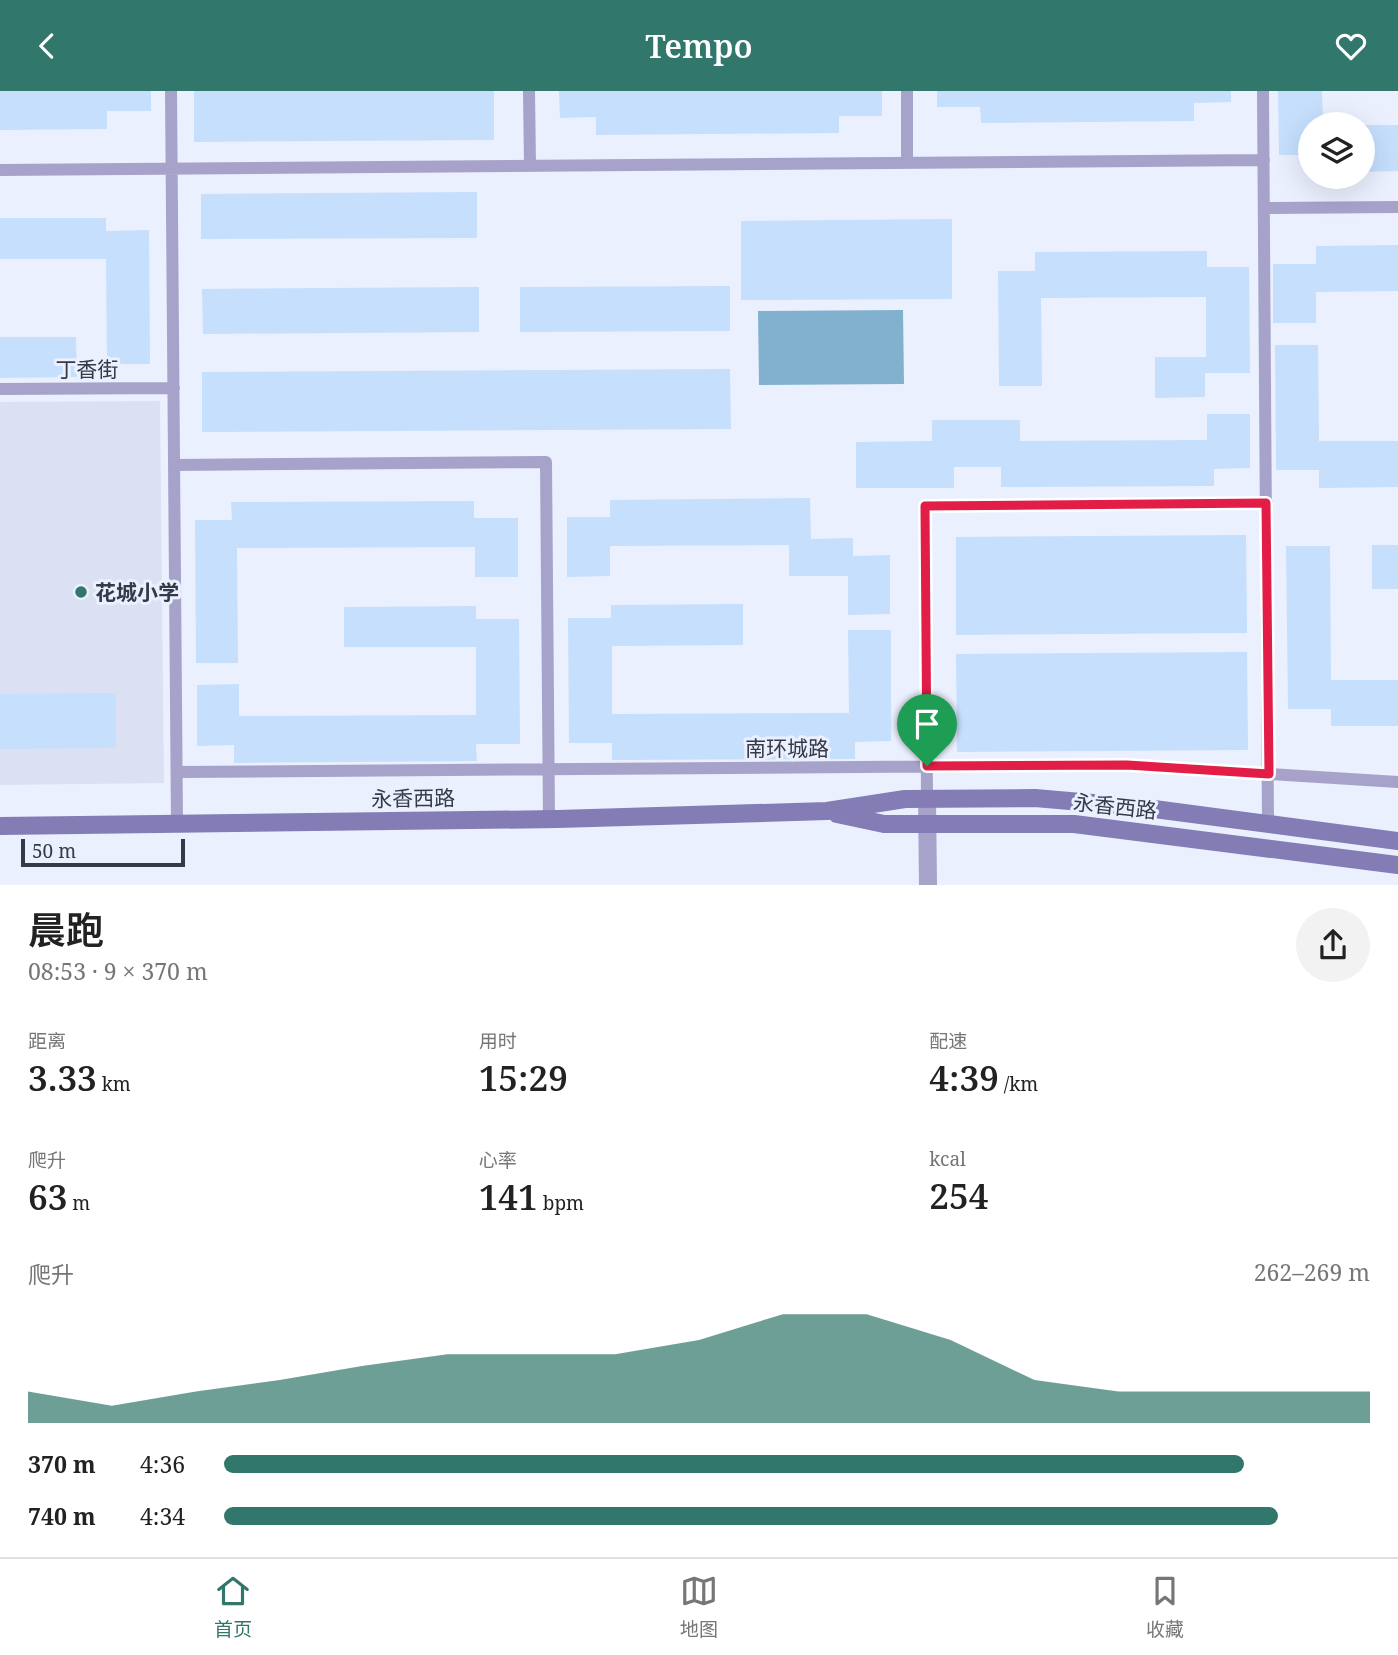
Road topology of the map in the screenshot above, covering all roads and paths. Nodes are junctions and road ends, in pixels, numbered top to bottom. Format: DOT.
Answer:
graph roads {
  1 [pos="171,91"];
  2 [pos="529,91"];
  3 [pos="907,91"];
  4 [pos="1263,91"];
  5 [pos="1264,160"];
  6 [pos="907,163"];
  7 [pos="530,166"];
  8 [pos="172,169"];
  9 [pos="0,170"];
  10 [pos="1398,207"];
  11 [pos="1264,208"];
  12 [pos="174,388"];
  13 [pos="0,389"];
  14 [pos="174,465"];
  15 [pos="1266,503"];
  16 [pos="927,766"];
  17 [pos="548,769"];
  18 [pos="177,772"];
  19 [pos="1269,774"];
  20 [pos="1398,782"];
  21 [pos="927,798"];
  22 [pos="827,811"];
  23 [pos="549,819"];
  24 [pos="927,823"];
  25 [pos="1268,824"];
  26 [pos="177,825"];
  27 [pos="0,827"];
  28 [pos="1398,841"];
  29 [pos="1398,865"];
  30 [pos="928,885"];
  1 -- 8 [label="lane"];
  2 -- 7 [label="lane"];
  3 -- 6 [label="lane"];
  4 -- 5 [label="lane"];
  5 -- 6 [label="lane"];
  5 -- 11 [label="lane"];
  6 -- 7 [label="lane"];
  7 -- 8 [label="lane"];
  8 -- 9 [label="lane"];
  8 -- 12 [label="lane"];
  10 -- 11 [label="lane"];
  11 -- 15 [label="lane"];
  12 -- 13 [label="lane, 丁香街"];
  12 -- 14 [label="lane"];
  14 -- 17 [label="lane"];
  14 -- 18 [label="lane"];
  15 -- 16 [label="lane"];
  15 -- 19 [label="lane"];
  16 -- 17 [label="lane, 南环城路"];
  16 -- 19 [label="lane, 南环城路"];
  16 -- 21 [label="lane"];
  17 -- 18 [label="lane, 南环城路"];
  17 -- 23 [label="lane"];
  18 -- 26 [label="lane"];
  19 -- 20 [label="lane, 南环城路"];
  19 -- 25 [label="lane"];
  21 -- 22 [label="main road, 永香西路"];
  21 -- 24 [label="street"];
  21 -- 25 [label="main road, 永香西路"];
  22 -- 23 [label="main road, 永香西路"];
  22 -- 24 [label="main road, 永香西路"];
  23 -- 26 [label="main road, 永香西路"];
  24 -- 29 [label="main road, 永香西路"];
  24 -- 30 [label="street"];
  25 -- 28 [label="main road, 永香西路"];
  26 -- 27 [label="main road, 永香西路"];
}
